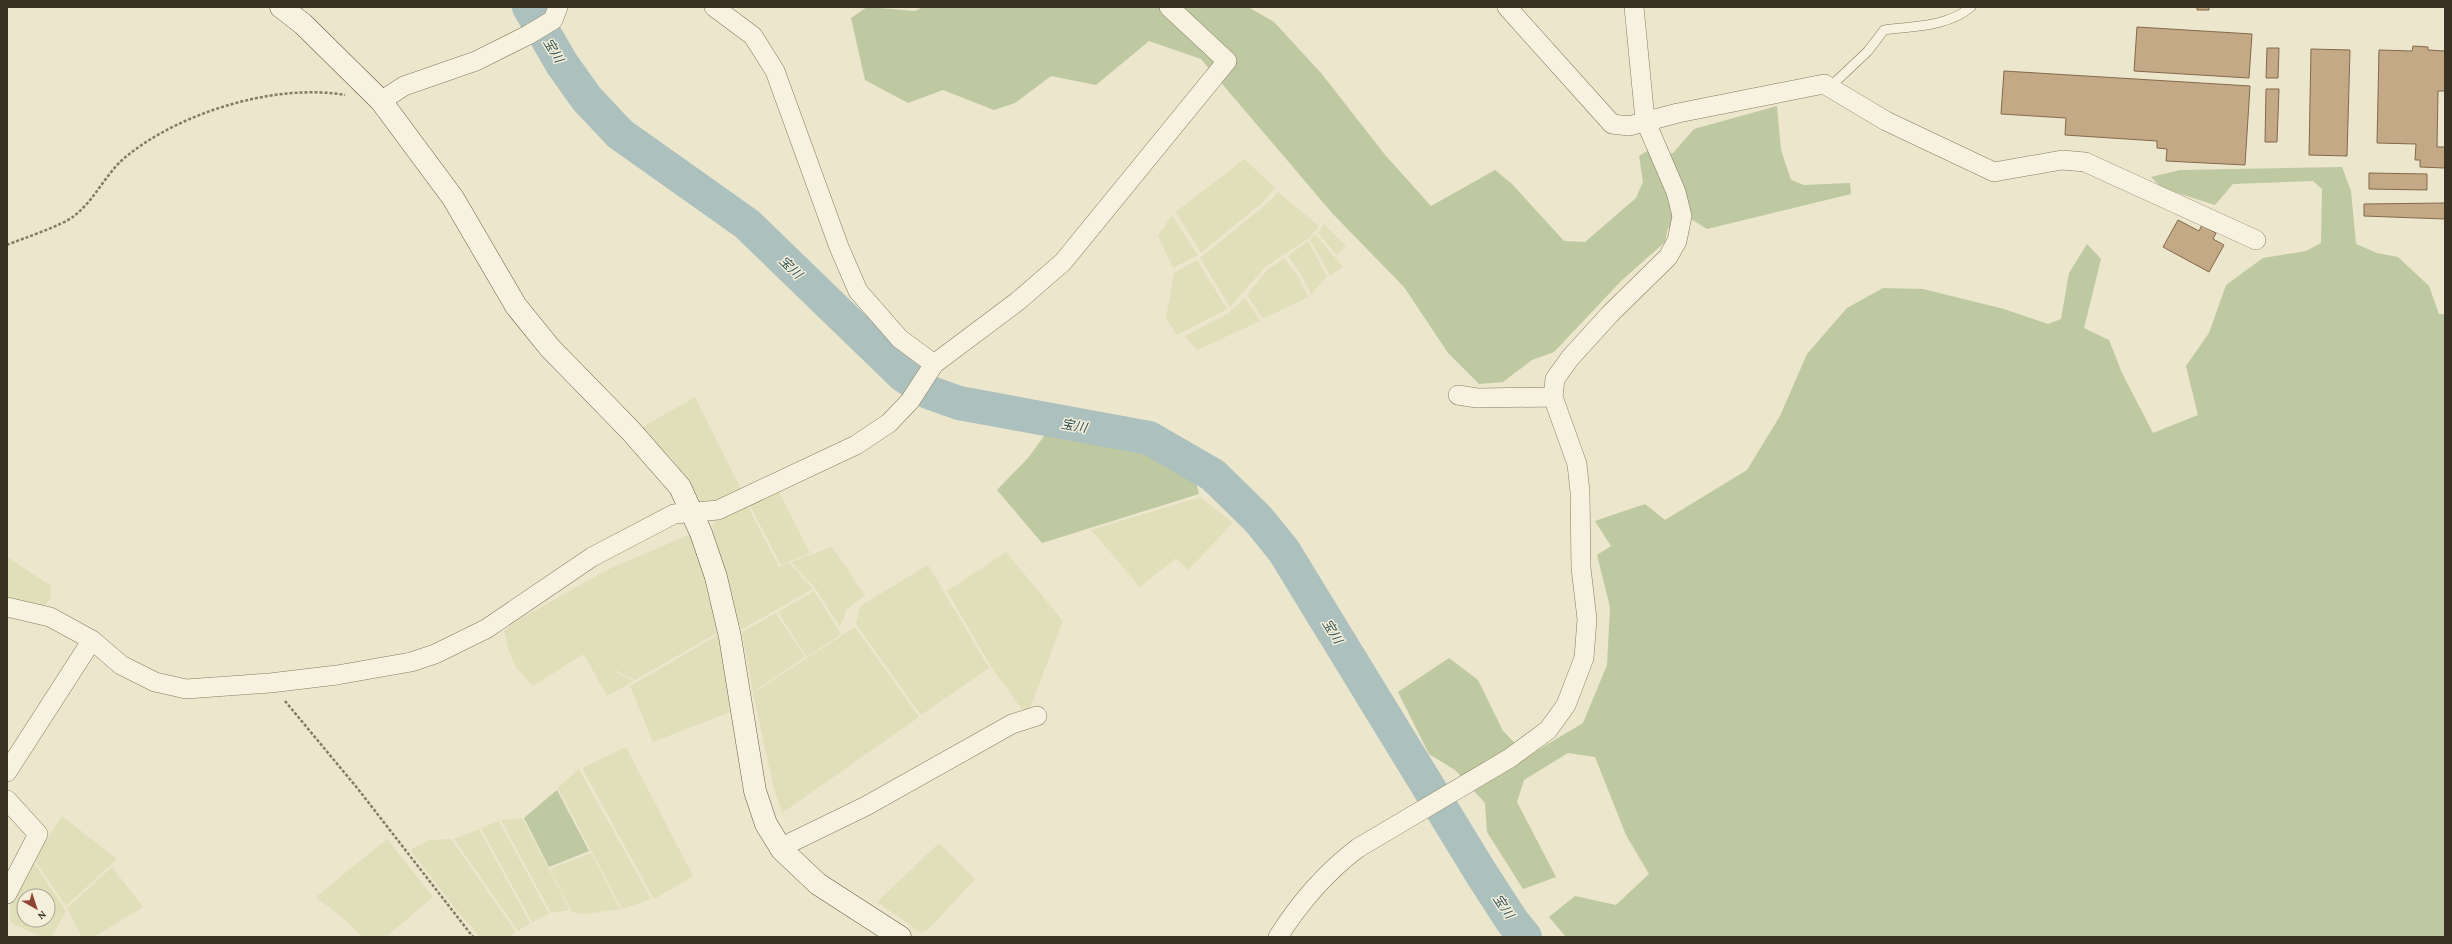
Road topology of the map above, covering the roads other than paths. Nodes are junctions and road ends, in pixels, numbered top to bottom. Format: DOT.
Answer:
graph roads {
  1 [pos="281,7"];
  2 [pos="558,7"];
  3 [pos="714,7"];
  4 [pos="1169,7"];
  5 [pos="1507,7"];
  6 [pos="1634,7"];
  7 [pos="1971,7"];
  8 [pos="1830,87"];
  9 [pos="381,101"];
  10 [pos="1645,120"];
  11 [pos="2256,240"];
  12 [pos="934,364"];
  13 [pos="1458,395"];
  14 [pos="1553,397"];
  15 [pos="690,511"];
  16 [pos="7,607"];
  17 [pos="92,640"];
  18 [pos="1037,716"];
  19 [pos="7,772"];
  20 [pos="7,800"];
  21 [pos="782,850"];
  22 [pos="7,894"];
  23 [pos="900,937"];
  24 [pos="1278,937"];
  1 -- 9 [label="street"];
  2 -- 9 [label="street"];
  3 -- 12 [label="street"];
  4 -- 12 [label="street"];
  5 -- 10 [label="street"];
  6 -- 10 [label="street"];
  7 -- 8 [label="lane"];
  8 -- 10 [label="street"];
  8 -- 11 [label="street"];
  9 -- 15 [label="street"];
  10 -- 14 [label="street"];
  12 -- 15 [label="street"];
  13 -- 14 [label="street"];
  14 -- 24 [label="street"];
  15 -- 17 [label="street"];
  15 -- 21 [label="street"];
  16 -- 17 [label="street"];
  17 -- 19 [label="street"];
  18 -- 21 [label="street"];
  20 -- 22 [label="street"];
  21 -- 23 [label="street"];
}
